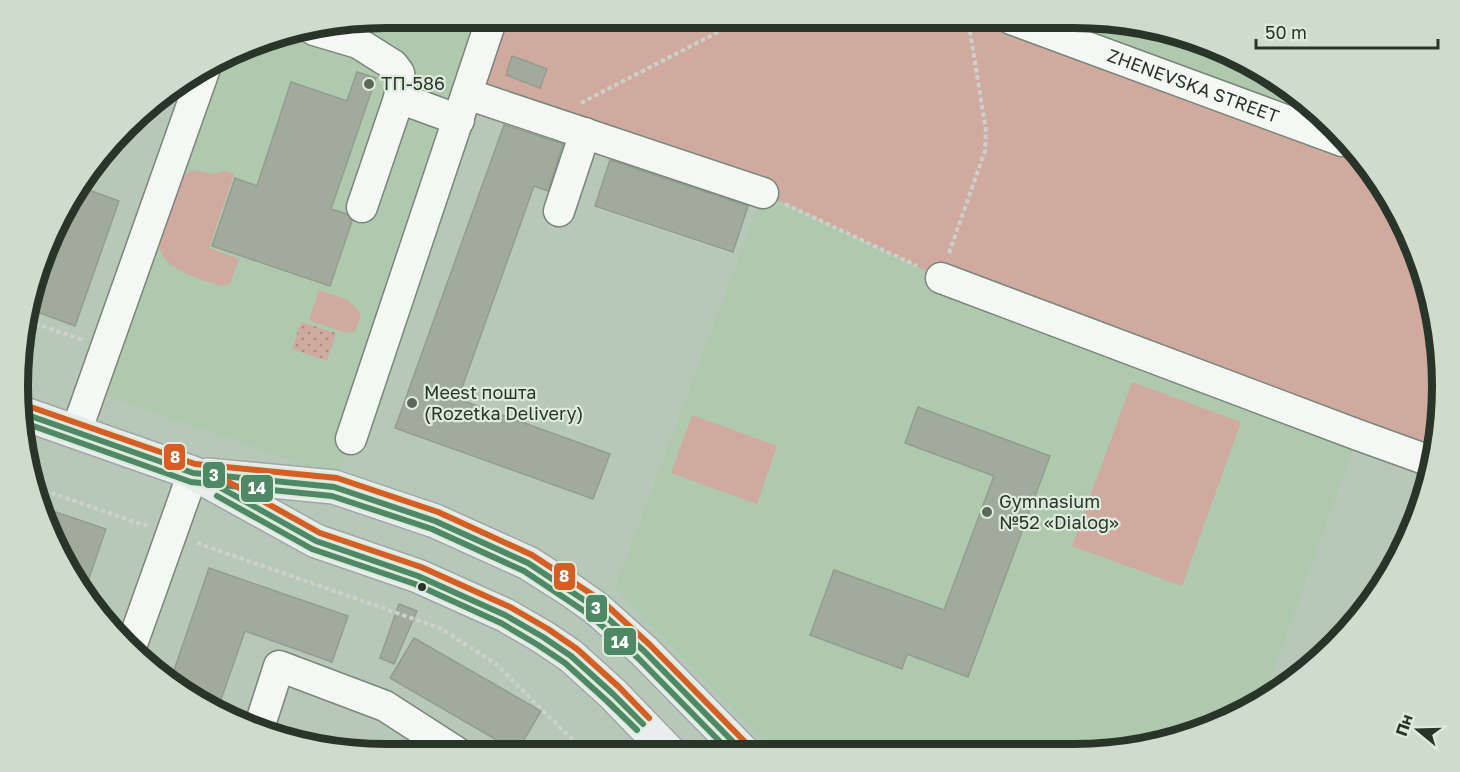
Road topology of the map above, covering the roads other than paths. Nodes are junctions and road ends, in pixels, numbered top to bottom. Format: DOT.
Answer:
graph roads {
  1 [pos="489,28"];
  2 [pos="1035,28"];
  3 [pos="326,34"];
  4 [pos="201,80"];
  5 [pos="399,98"];
  6 [pos="463,107"];
  7 [pos="585,133"];
  8 [pos="1331,137"];
  9 [pos="763,194"];
  10 [pos="362,207"];
  11 [pos="559,211"];
  12 [pos="941,278"];
  13 [pos="30,416"];
  14 [pos="76,432"];
  15 [pos="351,439"];
  16 [pos="1424,459"];
  17 [pos="193,473"];
  18 [pos="133,639"];
  19 [pos="261,721"];
  20 [pos="444,744"];
  21 [pos="661,744"];
  22 [pos="735,744"];
  1 -- 6 [label="street"];
  2 -- 8 [label="street, ZHENEVSKA STREET"];
  3 -- 5 [label="street"];
  4 -- 14 [label="street"];
  5 -- 6 [label="street"];
  5 -- 10 [label="street"];
  6 -- 7 [label="street"];
  6 -- 15 [label="street"];
  7 -- 9 [label="street"];
  7 -- 11 [label="street"];
  12 -- 16 [label="street"];
  13 -- 14 [label="main road"];
  14 -- 17 [label="main road"];
  17 -- 18 [label="street"];
  17 -- 21 [label="main road"];
  17 -- 22 [label="main road"];
  19 -- 20 [label="street"];
}
